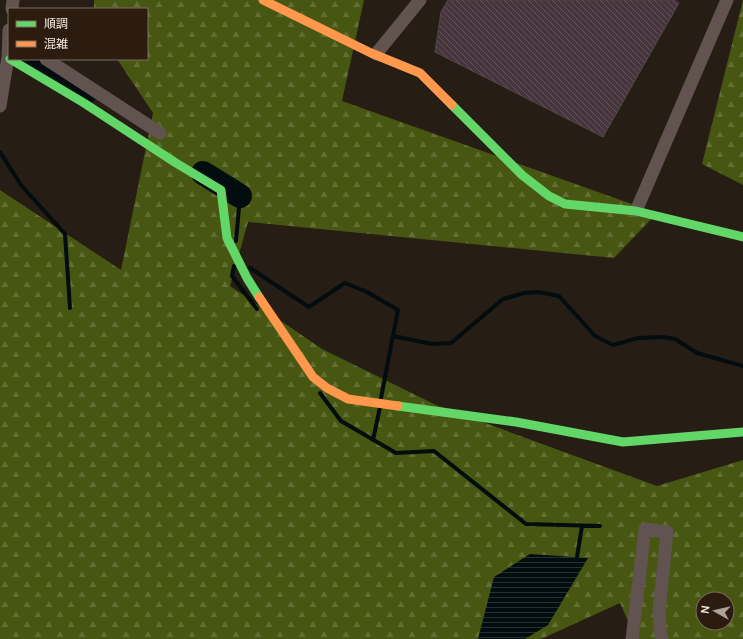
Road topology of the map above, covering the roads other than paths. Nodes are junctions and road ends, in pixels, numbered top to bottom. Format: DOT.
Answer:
graph roads {
  1 [pos="263,0"];
  2 [pos="420,0"];
  3 [pos="727,0"];
  4 [pos="7,32"];
  5 [pos="376,54"];
  6 [pos="7,57"];
  7 [pos="12,60"];
  8 [pos="48,60"];
  9 [pos="0,106"];
  10 [pos="160,133"];
  11 [pos="636,211"];
  12 [pos="743,237"];
  13 [pos="743,432"];
  14 [pos="632,639"];
  15 [pos="662,639"];
  1 -- 5 [label="street"];
  2 -- 5 [label="street"];
  3 -- 11 [label="street"];
  4 -- 6 [label="street"];
  5 -- 11 [label="street"];
  6 -- 9 [label="street"];
  7 -- 13 [label="street"];
  8 -- 10 [label="street"];
  11 -- 12 [label="street"];
  14 -- 15 [label="street"];
}
